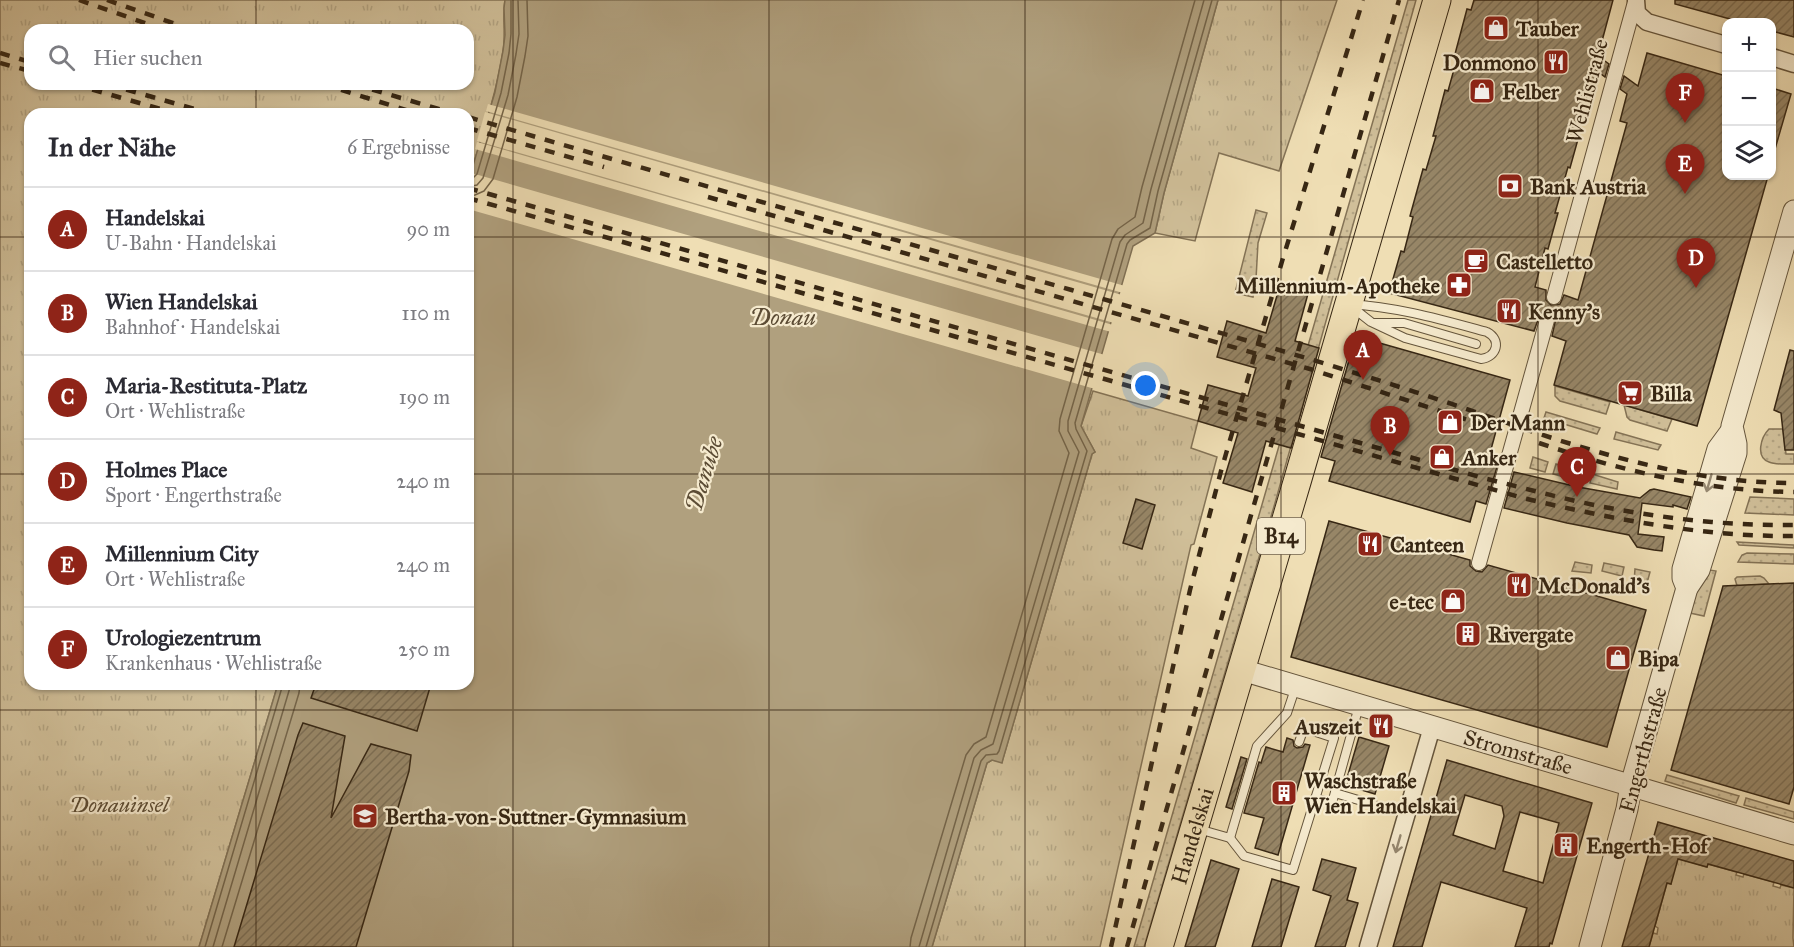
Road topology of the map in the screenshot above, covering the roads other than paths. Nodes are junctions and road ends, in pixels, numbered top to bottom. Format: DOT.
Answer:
graph roads {
  1 [pos="1437,0"];
  2 [pos="1636,0"];
  3 [pos="1722,44"];
  4 [pos="1776,58"];
  5 [pos="1794,64"];
  6 [pos="1794,212"];
  7 [pos="1554,297"];
  8 [pos="1348,304"];
  9 [pos="1376,306"];
  10 [pos="1547,320"];
  11 [pos="1371,322"];
  12 [pos="1404,323"];
  13 [pos="1476,344"];
  14 [pos="1479,563"];
  15 [pos="1242,670"];
  16 [pos="1296,686"];
  17 [pos="1359,705"];
  18 [pos="1432,727"];
  19 [pos="1299,742"];
  20 [pos="1631,786"];
  21 [pos="1335,793"];
  22 [pos="1315,798"];
  23 [pos="1375,805"];
  24 [pos="1195,828"];
  25 [pos="1794,834"];
  26 [pos="1230,838"];
  27 [pos="1266,851"];
  28 [pos="1263,861"];
  29 [pos="1159,947"];
  30 [pos="1368,947"];
  31 [pos="1590,947"];
  1 -- 8 [label="main road, Handelskai / B14"];
  2 -- 3 [label="street"];
  2 -- 7 [label="street, Wehlistraße"];
  4 -- 5 [label="street"];
  6 -- 20 [label="street, Engerthstraße"];
  8 -- 9 [label="lane"];
  8 -- 11 [label="lane"];
  8 -- 15 [label="main road, Handelskai / B14"];
  9 -- 11 [label="lane"];
  9 -- 12 [label="lane"];
  10 -- 14 [label="street"];
  11 -- 12 [label="lane"];
  12 -- 13 [label="lane"];
  15 -- 16 [label="street, Stromstraße"];
  15 -- 24 [label="main road, Handelskai / B14"];
  16 -- 17 [label="street, Stromstraße"];
  16 -- 26 [label="lane"];
  17 -- 18 [label="street, Stromstraße"];
  17 -- 21 [label="lane"];
  18 -- 20 [label="street, Stromstraße"];
  18 -- 30 [label="street, one-way"];
  19 -- 22 [label="lane"];
  20 -- 25 [label="street, Stromstraße"];
  20 -- 31 [label="street, Engerthstraße"];
  21 -- 22 [label="lane"];
  21 -- 23 [label="lane"];
  22 -- 28 [label="lane"];
  24 -- 26 [label="lane"];
  24 -- 29 [label="main road, Handelskai / B14"];
  26 -- 28 [label="lane"];
  27 -- 28 [label="lane"];
}
